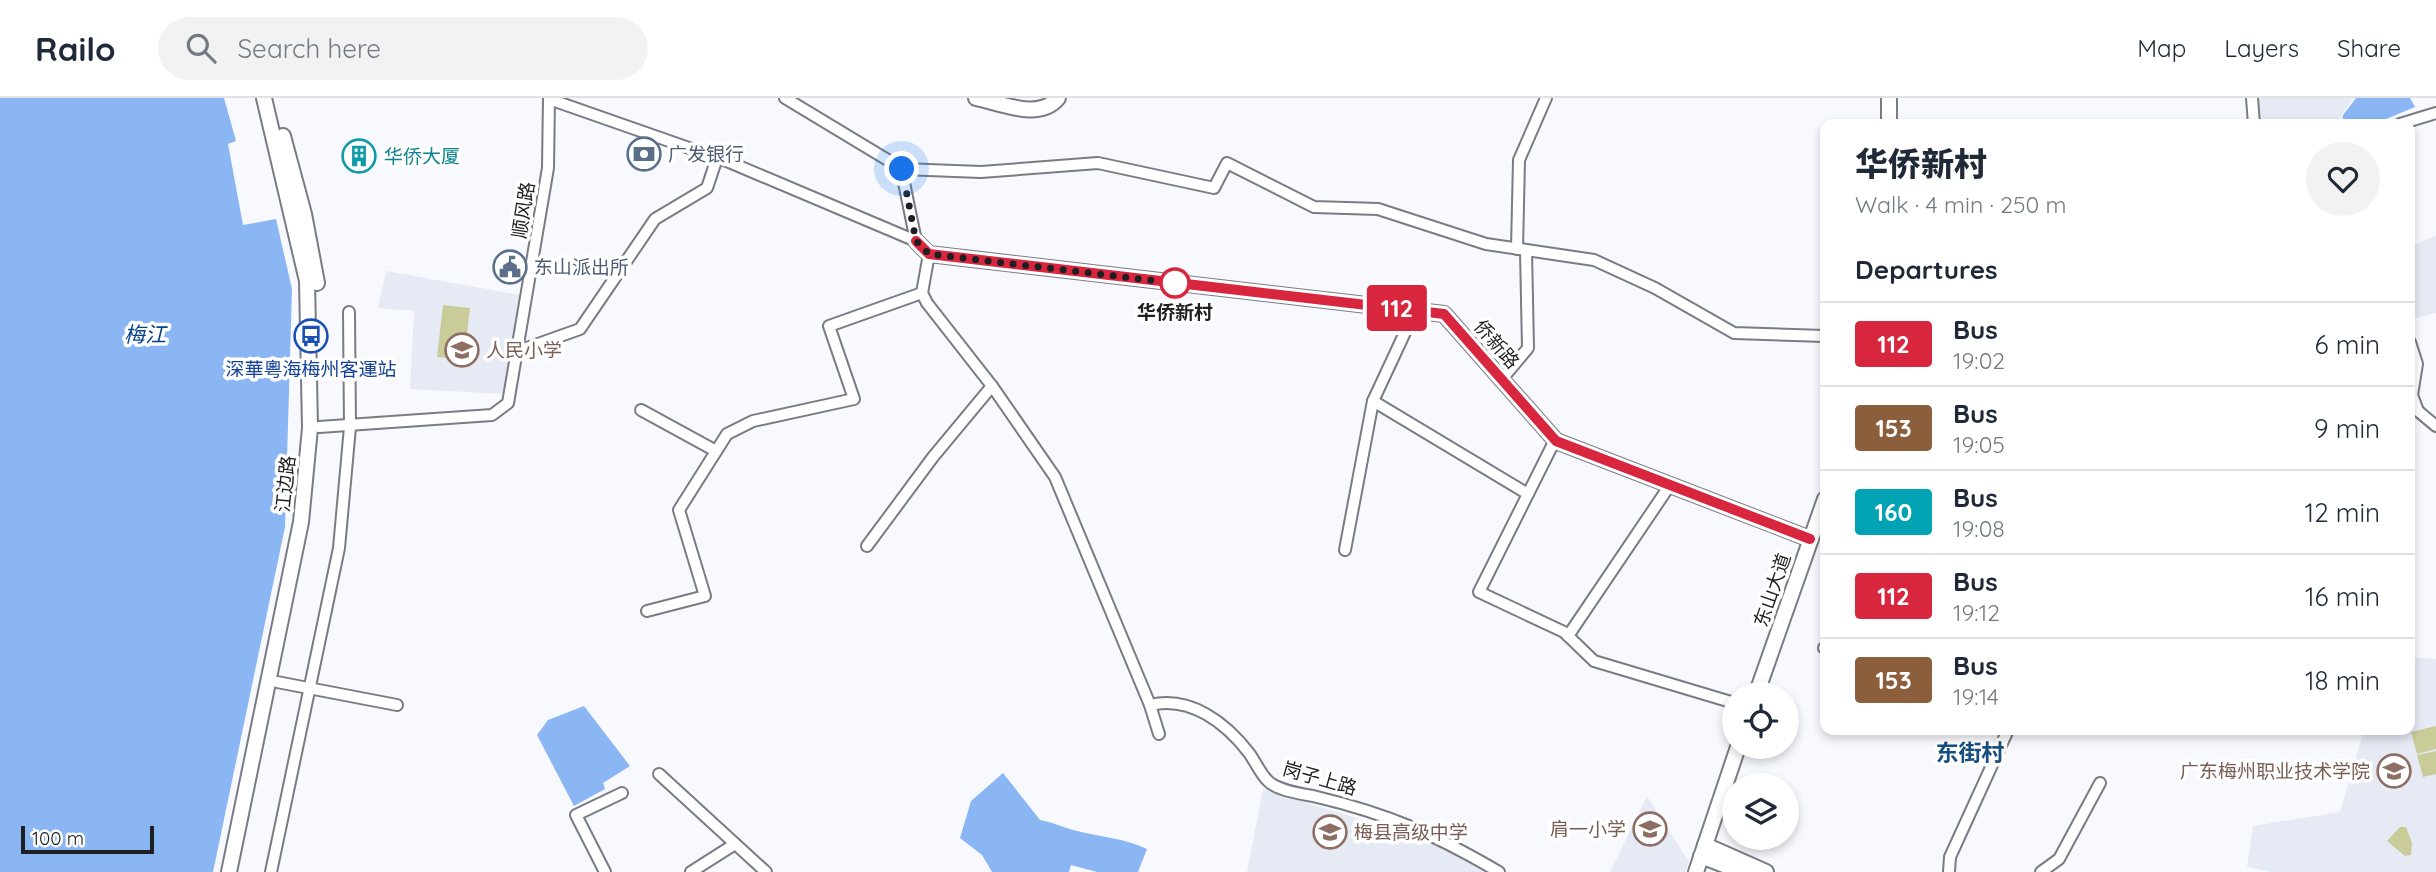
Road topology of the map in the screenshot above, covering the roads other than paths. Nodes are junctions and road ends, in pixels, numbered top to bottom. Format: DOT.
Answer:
graph roads {
  1 [pos="264,98"];
  2 [pos="274,98"];
  3 [pos="549,98"];
  4 [pos="785,98"];
  5 [pos="976,98"];
  6 [pos="1058,98"];
  7 [pos="1546,98"];
  8 [pos="1889,98"];
  9 [pos="2252,98"];
  10 [pos="2436,113"];
  11 [pos="1889,119"];
  12 [pos="2254,119"];
  13 [pos="2415,119"];
  14 [pos="717,158"];
  15 [pos="902,169"];
  16 [pos="916,241"];
  17 [pos="1521,250"];
  18 [pos="929,254"];
  19 [pos="922,293"];
  20 [pos="1415,311"];
  21 [pos="349,312"];
  22 [pos="1820,336"];
  23 [pos="524,349"];
  24 [pos="2415,358"];
  25 [pos="2415,377"];
  26 [pos="1502,379"];
  27 [pos="992,386"];
  28 [pos="1373,401"];
  29 [pos="641,410"];
  30 [pos="2415,414"];
  31 [pos="2436,426"];
  32 [pos="319,427"];
  33 [pos="349,427"];
  34 [pos="1555,440"];
  35 [pos="716,451"];
  36 [pos="1670,485"];
  37 [pos="1528,494"];
  38 [pos="1820,512"];
  39 [pos="1810,539"];
  40 [pos="867,546"];
  41 [pos="1345,550"];
  42 [pos="647,611"];
  43 [pos="1568,636"];
  44 [pos="278,682"];
  45 [pos="1760,682"];
  46 [pos="1722,699"];
  47 [pos="397,705"];
  48 [pos="1150,705"];
  49 [pos="1159,734"];
  50 [pos="2006,735"];
  51 [pos="1734,759"];
  52 [pos="659,774"];
  53 [pos="2100,782"];
  54 [pos="622,793"];
  55 [pos="735,844"];
  56 [pos="1703,850"];
  57 [pos="229,872"];
  58 [pos="239,872"];
  59 [pos="271,872"];
  60 [pos="606,872"];
  61 [pos="691,872"];
  62 [pos="766,872"];
  63 [pos="1499,872"];
  64 [pos="1696,872"];
  65 [pos="1742,872"];
  66 [pos="1766,872"];
  67 [pos="1949,872"];
  68 [pos="2041,872"];
  1 -- 57 [label="main road, 江边路"];
  2 -- 32 [label="main road, 江边路"];
  3 -- 14 [label="street"];
  3 -- 33 [label="street, 顺风路"];
  4 -- 15 [label="street"];
  5 -- 6 [label="main road"];
  7 -- 17 [label="street"];
  8 -- 11 [label="main road"];
  9 -- 12 [label="street"];
  10 -- 13 [label="street"];
  14 -- 16 [label="street"];
  14 -- 23 [label="street"];
  15 -- 16 [label="street"];
  15 -- 17 [label="street"];
  16 -- 18 [label="main road"];
  17 -- 22 [label="street"];
  17 -- 26 [label="street"];
  18 -- 19 [label="street"];
  18 -- 20 [label="main road, 侨新路"];
  19 -- 27 [label="street"];
  19 -- 35 [label="street"];
  20 -- 26 [label="main road, 侨新路"];
  20 -- 28 [label="street"];
  21 -- 33 [label="street"];
  24 -- 25 [label="street"];
  26 -- 34 [label="main road, 侨新路"];
  27 -- 40 [label="street"];
  27 -- 48 [label="street"];
  28 -- 37 [label="street"];
  28 -- 41 [label="street"];
  29 -- 35 [label="street"];
  30 -- 31 [label="street"];
  32 -- 33 [label="street, 顺风路"];
  32 -- 44 [label="main road, 江边路"];
  33 -- 59 [label="street"];
  34 -- 36 [label="main road, 侨新路"];
  34 -- 37 [label="street"];
  35 -- 42 [label="street"];
  36 -- 39 [label="main road, 侨新路"];
  36 -- 43 [label="street"];
  37 -- 43 [label="street"];
  38 -- 39 [label="main road, 东山大道"];
  39 -- 45 [label="main road, 东山大道"];
  43 -- 46 [label="street"];
  44 -- 47 [label="street"];
  44 -- 58 [label="main road, 江边路"];
  48 -- 49 [label="street"];
  48 -- 63 [label="street, 岗子上路"];
  50 -- 67 [label="street"];
  51 -- 56 [label="main road"];
  52 -- 55 [label="street"];
  53 -- 68 [label="street"];
  54 -- 60 [label="street"];
  55 -- 61 [label="street"];
  55 -- 62 [label="street"];
  56 -- 64 [label="main road"];
  56 -- 65 [label="main road"];
  56 -- 66 [label="main road"];
}
